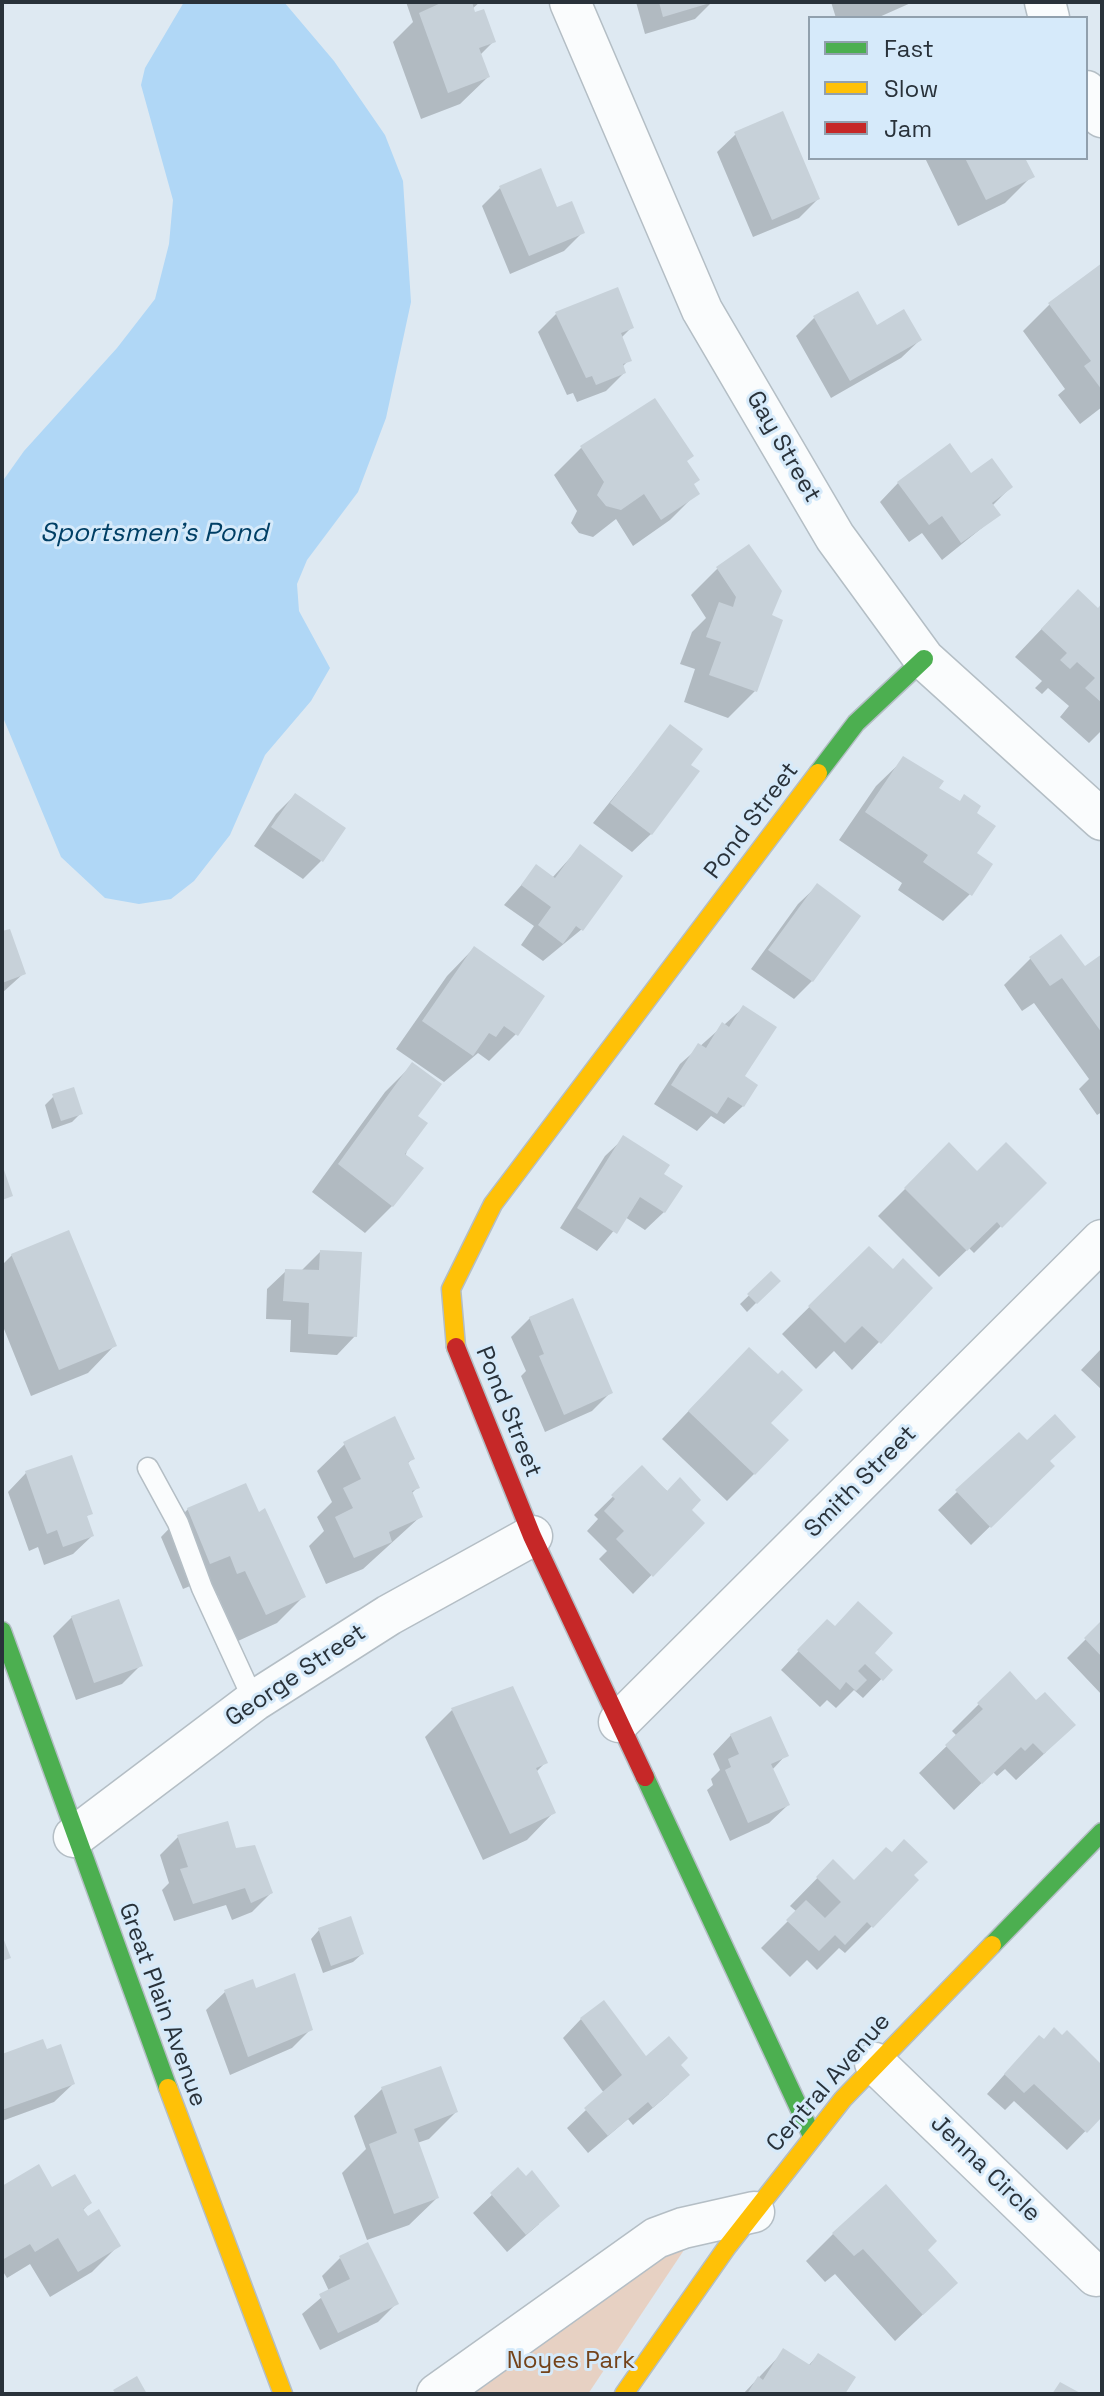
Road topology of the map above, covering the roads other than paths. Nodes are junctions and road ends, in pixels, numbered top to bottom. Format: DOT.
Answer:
graph roads {
  1 [pos="570,2"];
  2 [pos="1088,94"];
  3 [pos="1102,117"];
  4 [pos="924,659"];
  5 [pos="1102,820"];
  6 [pos="1102,1240"];
  7 [pos="148,1468"];
  8 [pos="532,1536"];
  9 [pos="2,1631"];
  10 [pos="254,1701"];
  11 [pos="619,1722"];
  12 [pos="1102,1832"];
  13 [pos="74,1837"];
  14 [pos="875,2063"];
  15 [pos="812,2136"];
  16 [pos="754,2212"];
  17 [pos="1096,2276"];
  18 [pos="283,2394"];
  19 [pos="437,2394"];
  20 [pos="624,2394"];
  1 -- 4 [label="street, Gay Street"];
  2 -- 3 [label="street"];
  4 -- 5 [label="street, Gay Street"];
  4 -- 8 [label="street, Pond Street"];
  6 -- 11 [label="street, Smith Street"];
  7 -- 10 [label="lane"];
  8 -- 10 [label="street, George Street"];
  8 -- 11 [label="street, Pond Street"];
  9 -- 13 [label="street, Great Plain Avenue"];
  10 -- 13 [label="street, George Street"];
  11 -- 15 [label="street, Pond Street"];
  12 -- 14 [label="street, Central Avenue"];
  13 -- 18 [label="street, Great Plain Avenue"];
  14 -- 15 [label="street, Central Avenue"];
  14 -- 17 [label="street, Jenna Circle"];
  15 -- 16 [label="street, Central Avenue"];
  16 -- 19 [label="street"];
  16 -- 20 [label="street, Central Avenue"];
}
